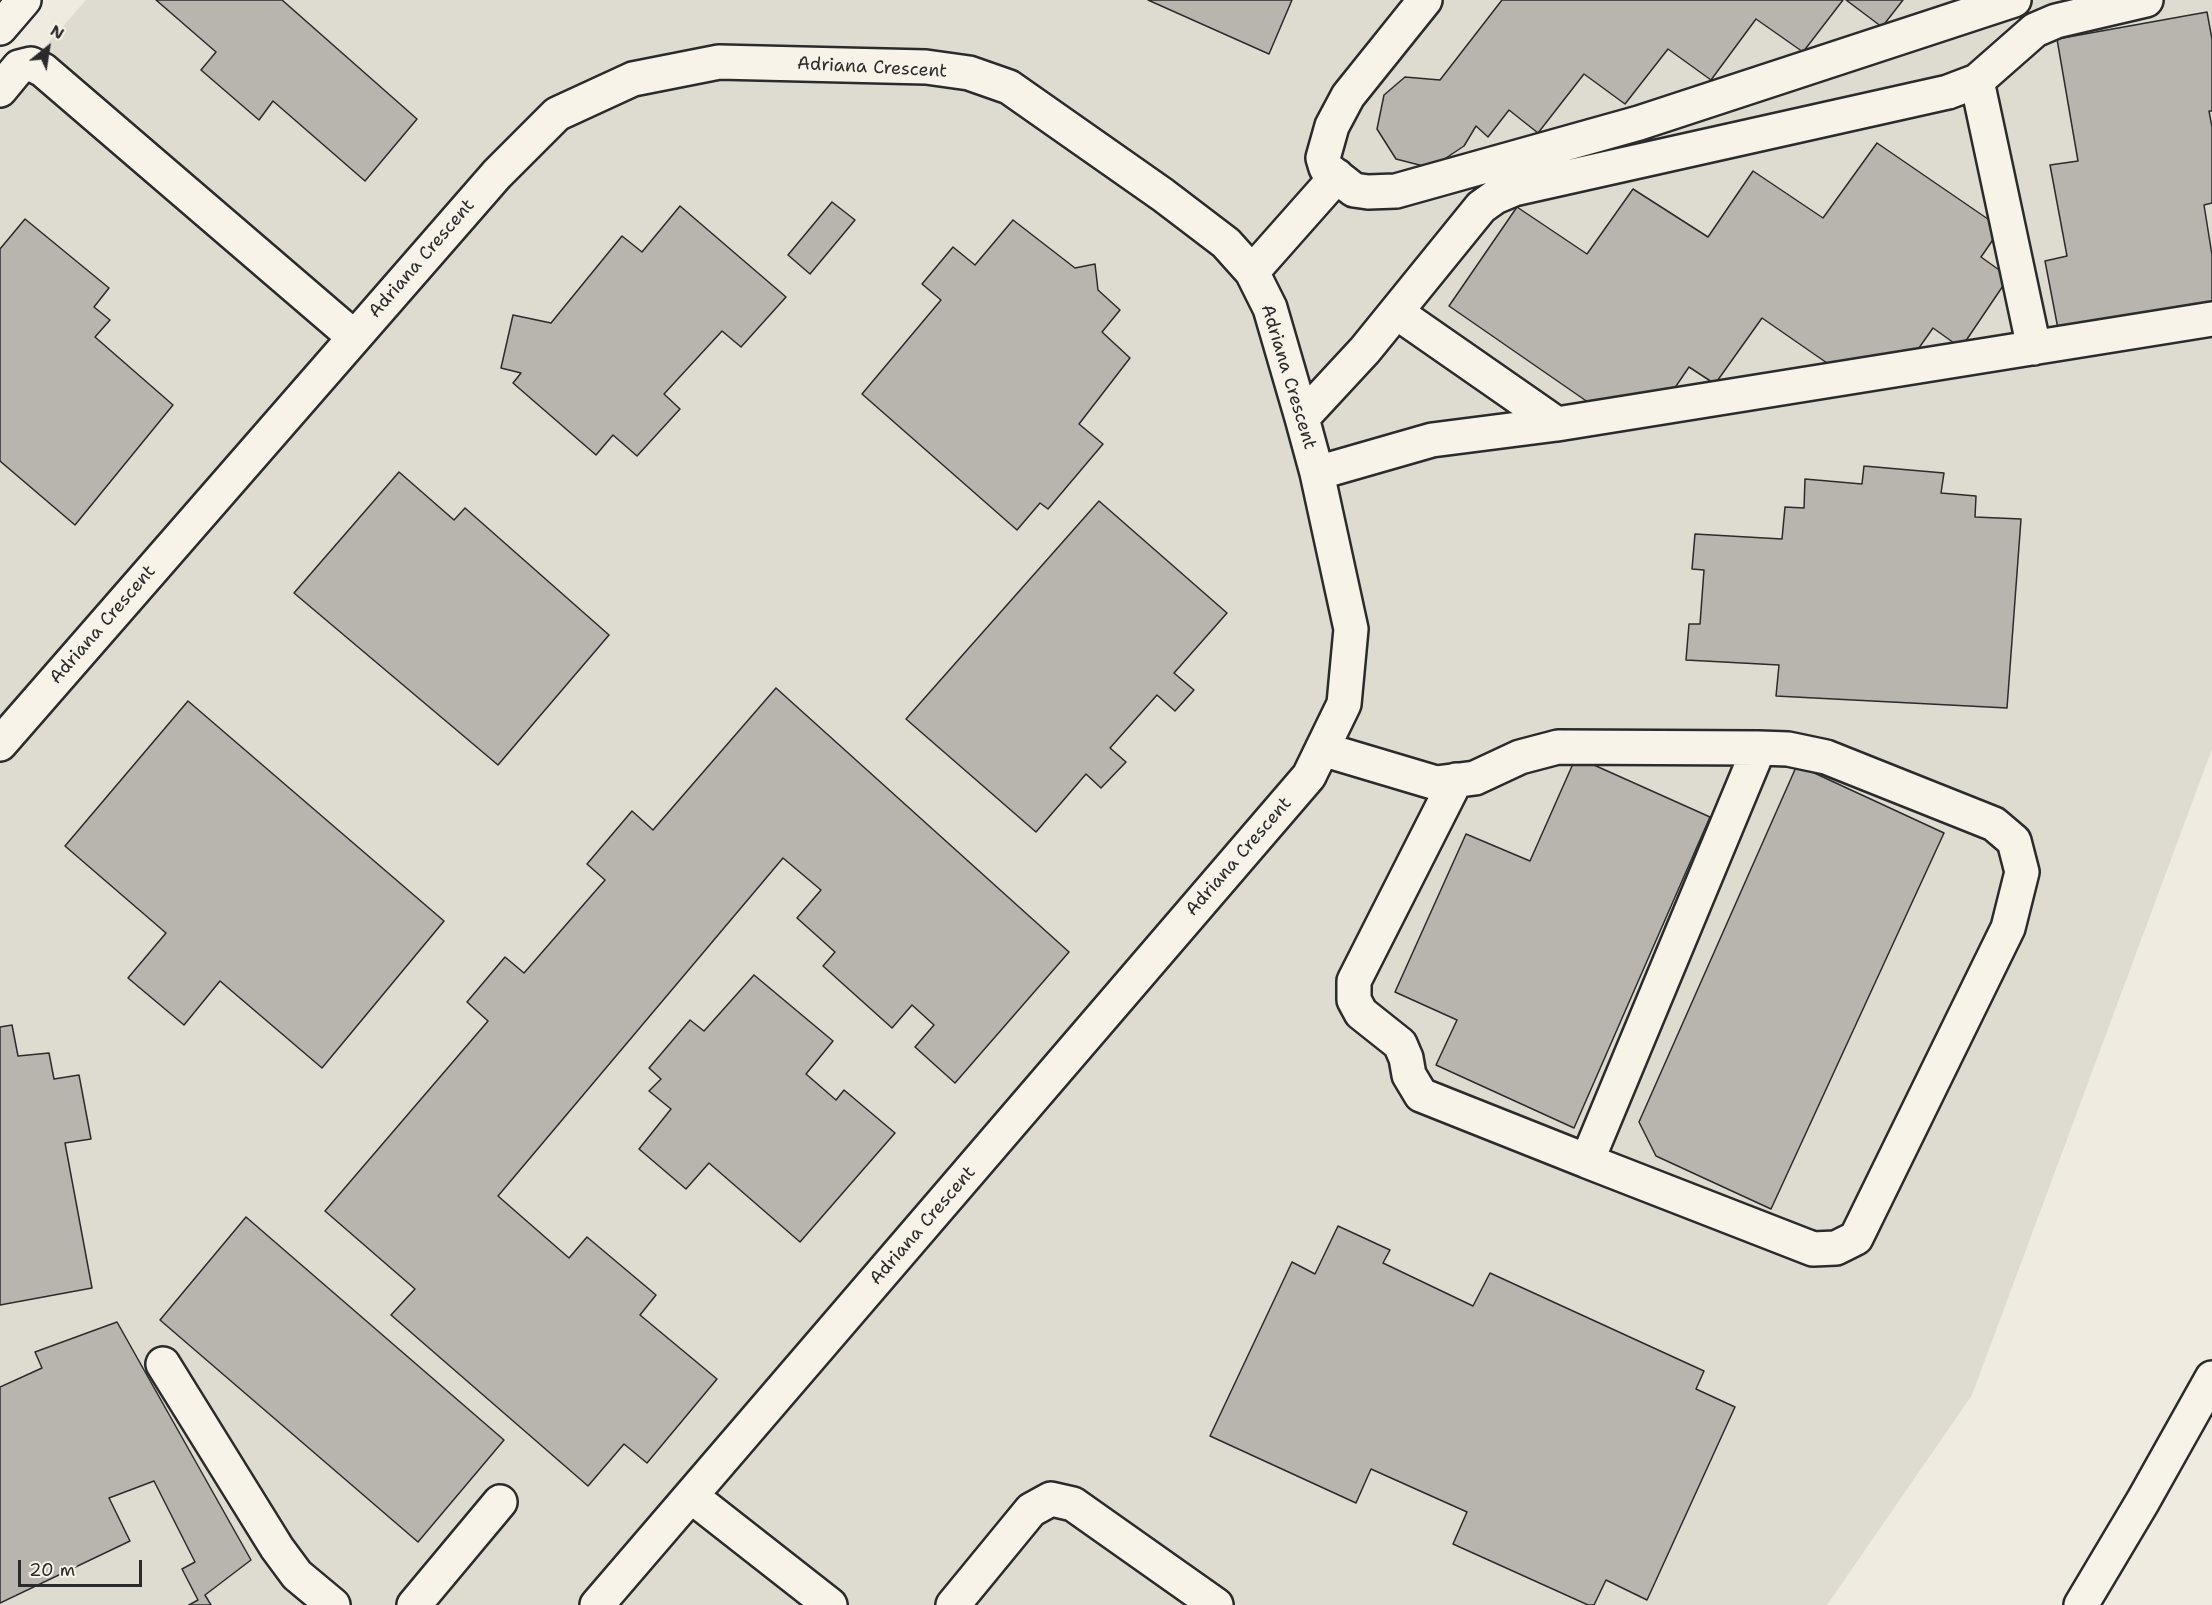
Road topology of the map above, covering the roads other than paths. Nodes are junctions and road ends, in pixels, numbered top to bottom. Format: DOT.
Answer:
graph roads {
  1 [pos="24,0"];
  2 [pos="1425,0"];
  3 [pos="2009,0"];
  4 [pos="2146,0"];
  5 [pos="0,28"];
  6 [pos="1977,81"];
  7 [pos="0,90"];
  8 [pos="1337,176"];
  9 [pos="1252,272"];
  10 [pos="1396,312"];
  11 [pos="2212,319"];
  12 [pos="354,337"];
  13 [pos="2034,348"];
  14 [pos="1302,418"];
  15 [pos="1557,424"];
  16 [pos="1317,473"];
  17 [pos="0,744"];
  18 [pos="1759,748"];
  19 [pos="1322,749"];
  20 [pos="1456,780"];
  21 [pos="1587,1161"];
  22 [pos="163,1364"];
  23 [pos="2212,1378"];
  24 [pos="691,1496"];
  25 [pos="500,1502"];
  26 [pos="333,1605"];
  27 [pos="414,1605"];
  28 [pos="597,1605"];
  29 [pos="830,1605"];
  30 [pos="953,1605"];
  31 [pos="1216,1605"];
  32 [pos="2081,1605"];
  1 -- 5 [label="main road"];
  2 -- 8 [label="main road"];
  3 -- 8 [label="main road"];
  4 -- 6 [label="main road"];
  6 -- 10 [label="main road"];
  6 -- 13 [label="main road"];
  7 -- 12 [label="main road"];
  8 -- 9 [label="main road"];
  9 -- 12 [label="main road, Adriana Crescent"];
  9 -- 14 [label="main road, Adriana Crescent"];
  10 -- 14 [label="main road"];
  10 -- 15 [label="main road"];
  11 -- 13 [label="main road"];
  12 -- 17 [label="main road, Adriana Crescent"];
  13 -- 15 [label="main road"];
  14 -- 16 [label="main road, Adriana Crescent"];
  15 -- 16 [label="main road"];
  16 -- 19 [label="main road, Adriana Crescent"];
  18 -- 20 [label="main road"];
  18 -- 21 [label="main road"];
  18 -- 21 [label="main road"];
  19 -- 20 [label="main road"];
  19 -- 24 [label="main road, Adriana Crescent"];
  20 -- 21 [label="main road"];
  22 -- 26 [label="main road"];
  23 -- 32 [label="main road"];
  24 -- 28 [label="main road, Adriana Crescent"];
  24 -- 29 [label="main road"];
  25 -- 27 [label="main road"];
  30 -- 31 [label="main road"];
}
